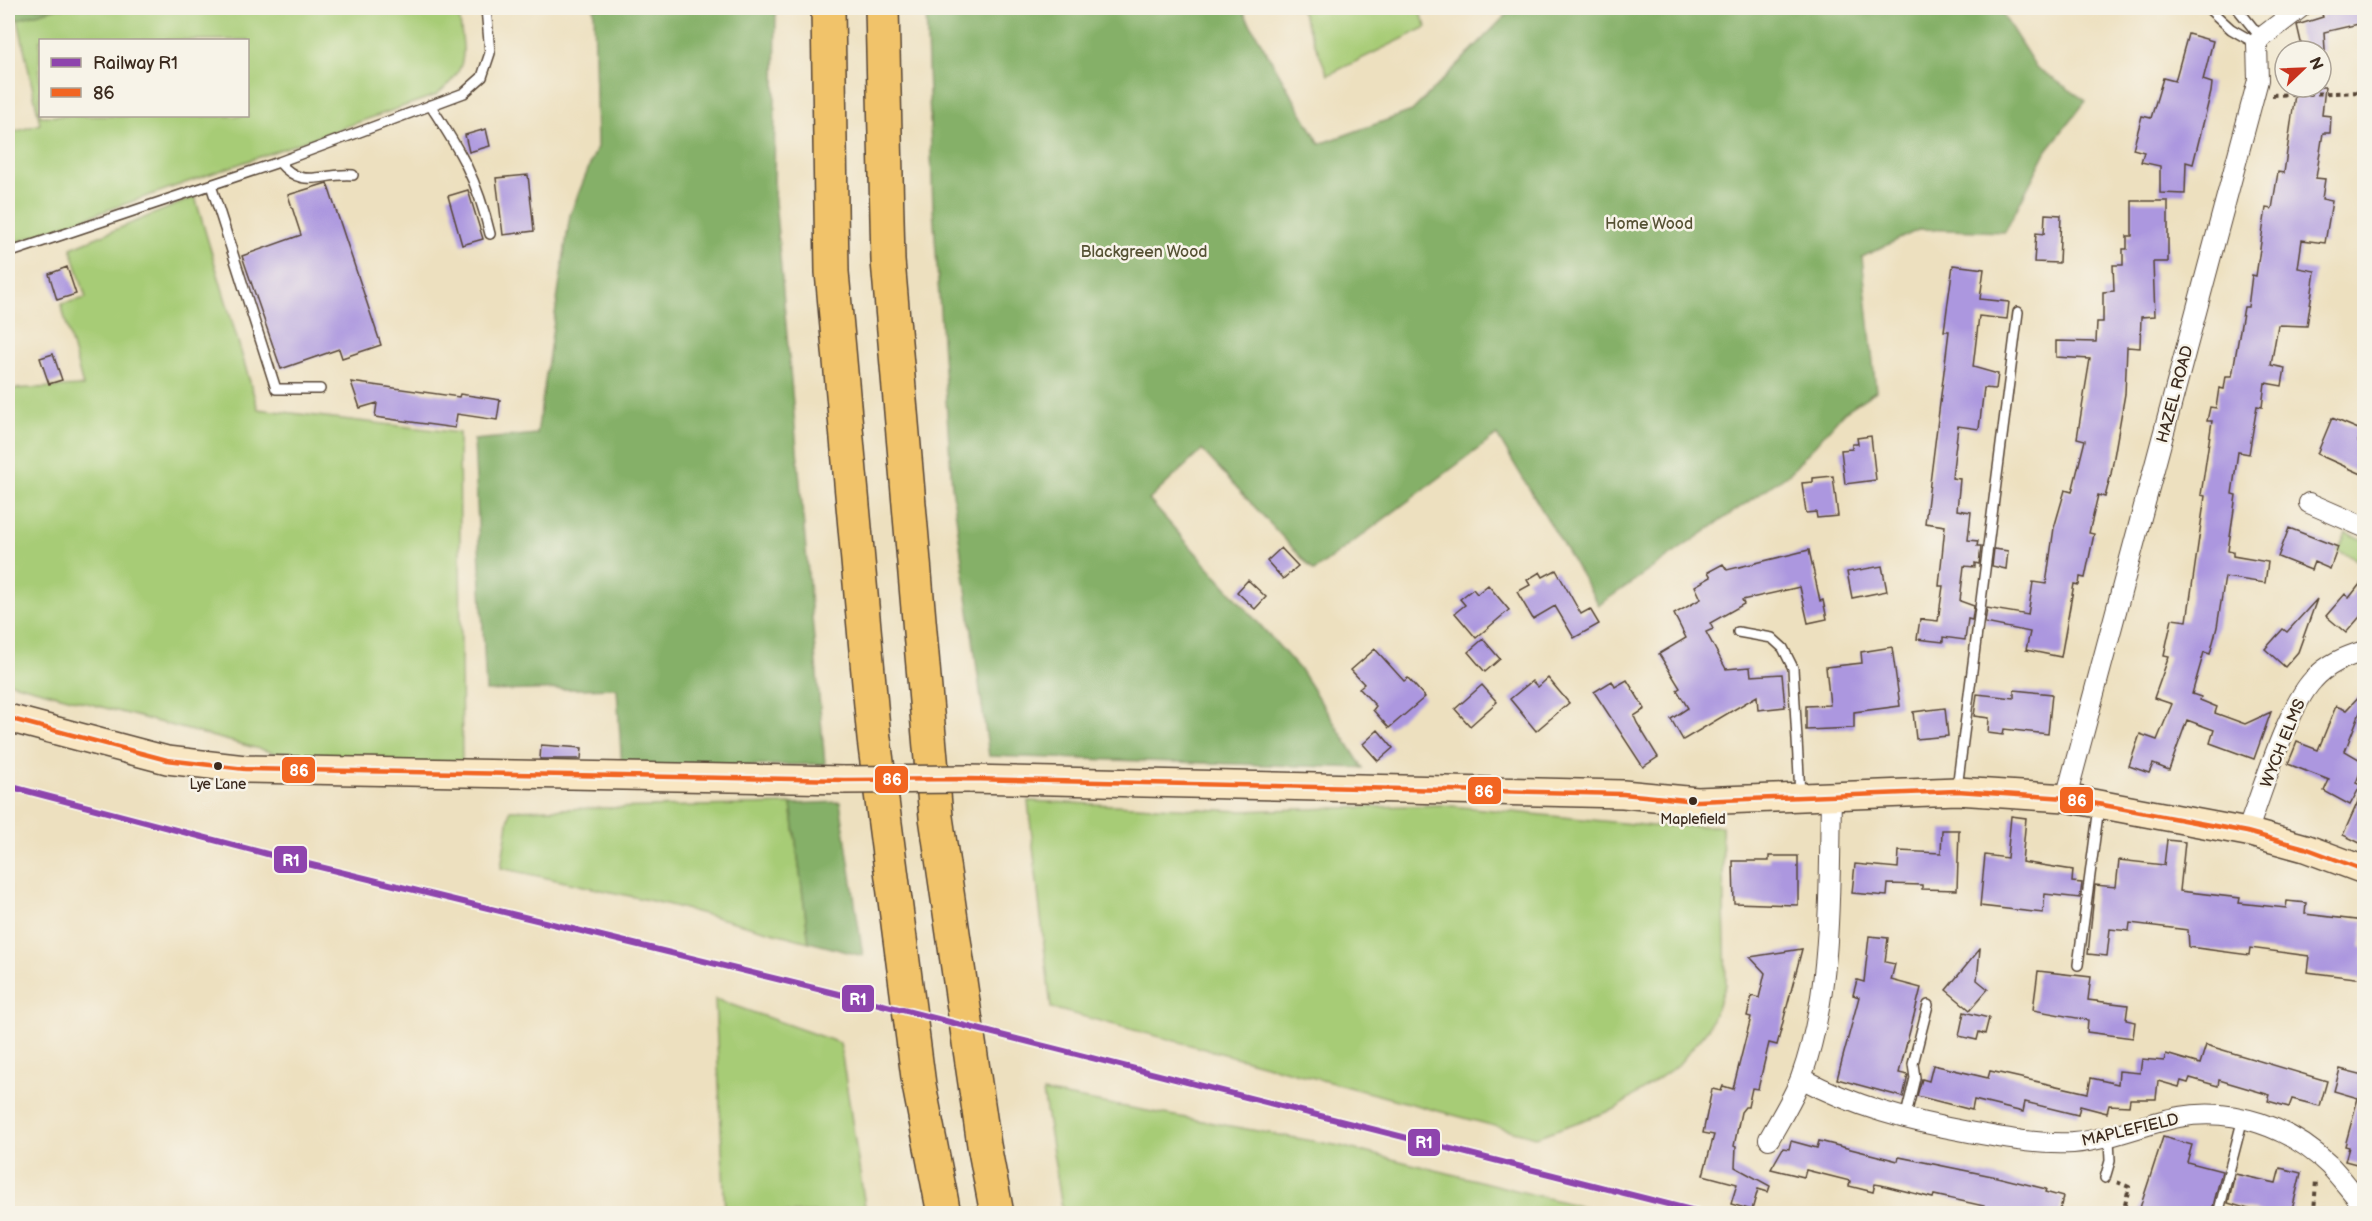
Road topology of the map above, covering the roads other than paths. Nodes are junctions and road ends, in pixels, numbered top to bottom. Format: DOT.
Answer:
graph roads {
  1 [pos="486,8"];
  2 [pos="828,8"];
  3 [pos="882,8"];
  4 [pos="2208,8"];
  5 [pos="2237,8"];
  6 [pos="2300,8"];
  7 [pos="2259,41"];
  8 [pos="430,105"];
  9 [pos="279,162"];
  10 [pos="353,175"];
  11 [pos="211,185"];
  12 [pos="490,234"];
  13 [pos="8,253"];
  14 [pos="2018,312"];
  15 [pos="320,389"];
  16 [pos="2309,503"];
  17 [pos="2364,526"];
  18 [pos="1738,632"];
  19 [pos="2364,651"];
  20 [pos="8,718"];
  21 [pos="1957,791"];
  22 [pos="1831,796"];
  23 [pos="1800,798"];
  24 [pos="2066,798"];
  25 [pos="2100,804"];
  26 [pos="2247,832"];
  27 [pos="2364,870"];
  28 [pos="2078,966"];
  29 [pos="1928,1005"];
  30 [pos="1801,1078"];
  31 [pos="2243,1118"];
  32 [pos="1905,1119"];
  33 [pos="2109,1137"];
  34 [pos="1769,1138"];
  35 [pos="2105,1178"];
  36 [pos="2364,1206"];
  37 [pos="944,1214"];
  38 [pos="997,1214"];
  39 [pos="2218,1214"];
  1 -- 8 [label="lane"];
  2 -- 37 [label="highway"];
  3 -- 38 [label="highway"];
  4 -- 7 [label="lane"];
  5 -- 7 [label="lane"];
  6 -- 7 [label="street"];
  7 -- 24 [label="street, HAZEL ROAD"];
  8 -- 9 [label="lane"];
  8 -- 12 [label="lane"];
  9 -- 10 [label="lane"];
  9 -- 11 [label="lane"];
  11 -- 13 [label="lane"];
  11 -- 15 [label="lane"];
  14 -- 21 [label="lane"];
  16 -- 17 [label="street"];
  18 -- 23 [label="lane"];
  19 -- 26 [label="street, WYCH ELMS"];
  20 -- 23 [label="street, bridge"];
  21 -- 22 [label="street"];
  21 -- 24 [label="street"];
  22 -- 23 [label="street"];
  22 -- 30 [label="street"];
  24 -- 25 [label="street"];
  25 -- 26 [label="street"];
  25 -- 28 [label="lane"];
  26 -- 27 [label="street"];
  29 -- 32 [label="lane"];
  30 -- 32 [label="street, MAPLEFIELD"];
  30 -- 34 [label="street"];
  31 -- 33 [label="street, MAPLEFIELD"];
  31 -- 36 [label="street, MAPLEFIELD"];
  31 -- 39 [label="lane"];
  32 -- 33 [label="street, MAPLEFIELD"];
  33 -- 35 [label="lane"];
}
